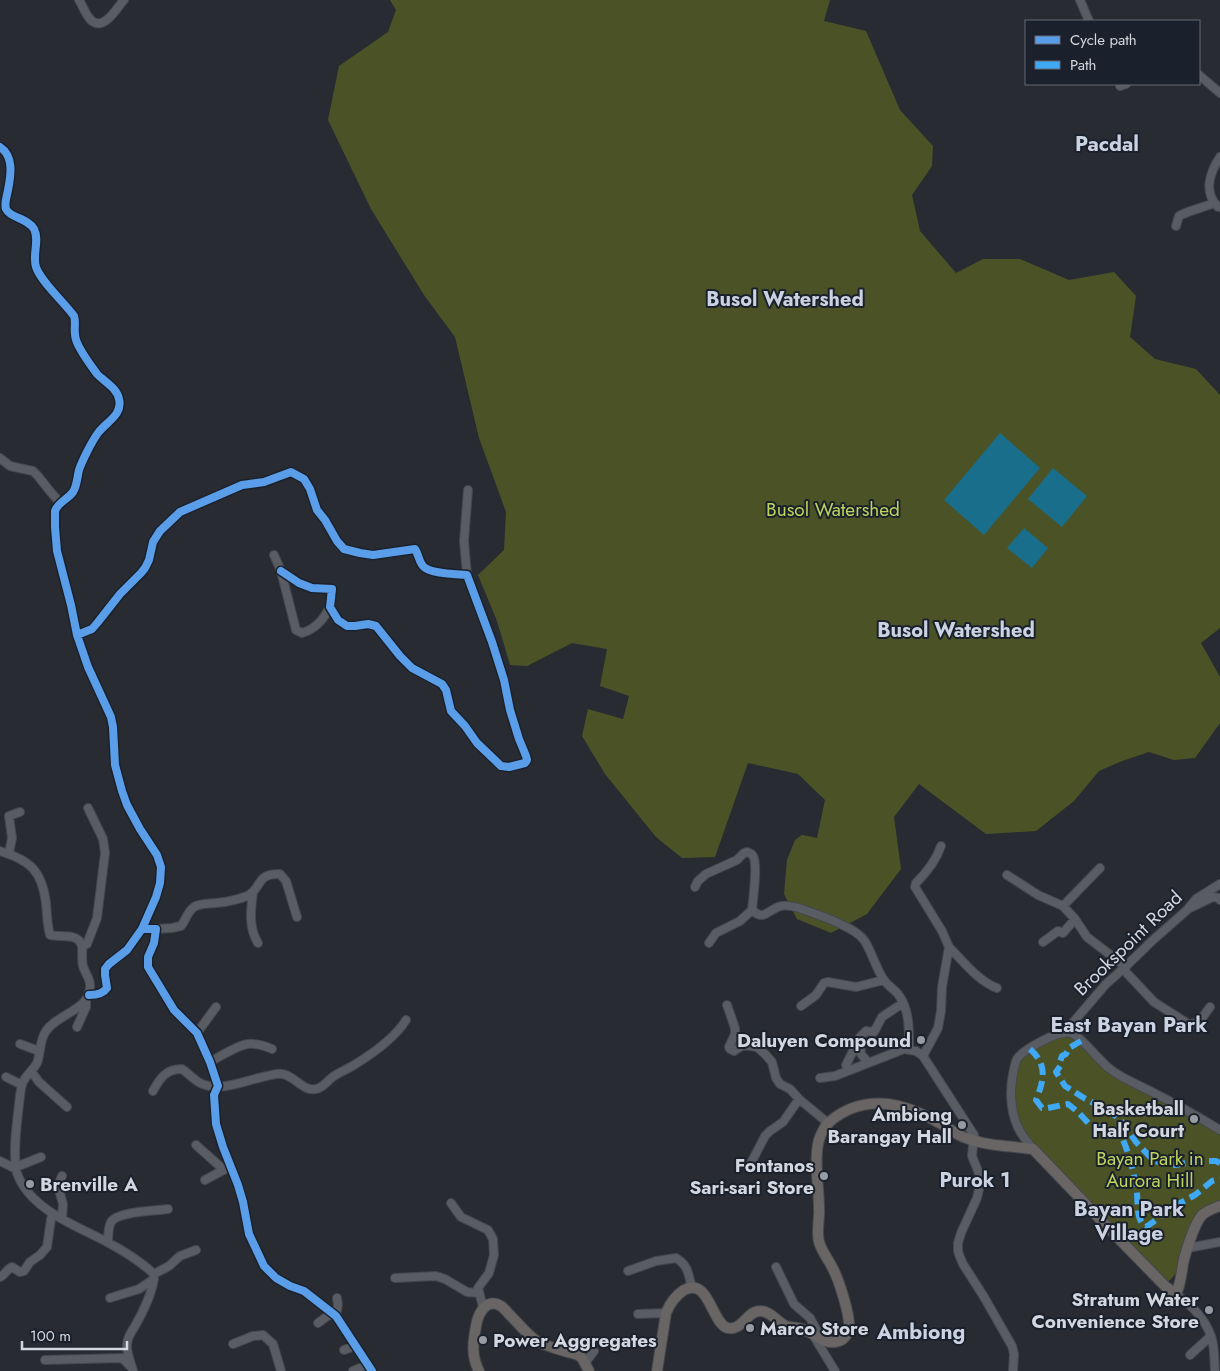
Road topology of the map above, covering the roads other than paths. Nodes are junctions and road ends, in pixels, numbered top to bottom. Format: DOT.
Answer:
graph roads {
  1 [pos="79,0"];
  2 [pos="124,0"];
  3 [pos="1080,0"];
  4 [pos="1089,20"];
  5 [pos="1200,76"];
  6 [pos="1220,93"];
  7 [pos="0,147"];
  8 [pos="1220,157"];
  9 [pos="1217,205"];
  10 [pos="1176,226"];
  11 [pos="0,458"];
  12 [pos="468,490"];
  13 [pos="60,503"];
  14 [pos="274,554"];
  15 [pos="281,571"];
  16 [pos="467,575"];
  17 [pos="330,607"];
  18 [pos="77,635"];
  19 [pos="88,808"];
  20 [pos="20,812"];
  21 [pos="941,846"];
  22 [pos="0,851"];
  23 [pos="9,853"];
  24 [pos="1100,868"];
  25 [pos="1007,875"];
  26 [pos="1220,884"];
  27 [pos="695,887"];
  28 [pos="253,892"];
  29 [pos="1220,900"];
  30 [pos="1063,906"];
  31 [pos="752,910"];
  32 [pos="1187,910"];
  33 [pos="297,917"];
  34 [pos="1075,919"];
  35 [pos="142,929"];
  36 [pos="156,929"];
  37 [pos="709,942"];
  38 [pos="1043,942"];
  39 [pos="258,943"];
  40 [pos="82,946"];
  41 [pos="949,947"];
  42 [pos="1125,968"];
  43 [pos="884,980"];
  44 [pos="997,988"];
  45 [pos="88,997"];
  46 [pos="903,1004"];
  47 [pos="727,1005"];
  48 [pos="801,1006"];
  49 [pos="216,1007"];
  50 [pos="1210,1008"];
  51 [pos="406,1020"];
  52 [pos="77,1027"];
  53 [pos="197,1033"];
  54 [pos="1064,1033"];
  55 [pos="860,1037"];
  56 [pos="20,1044"];
  57 [pos="272,1049"];
  58 [pos="909,1050"];
  59 [pos="39,1051"];
  60 [pos="923,1056"];
  61 [pos="866,1060"];
  62 [pos="210,1062"];
  63 [pos="846,1065"];
  64 [pos="31,1071"];
  65 [pos="6,1077"];
  66 [pos="820,1078"];
  67 [pos="22,1085"];
  68 [pos="218,1086"];
  69 [pos="153,1091"];
  70 [pos="799,1099"];
  71 [pos="67,1107"];
  72 [pos="828,1123"];
  73 [pos="1220,1130"];
  74 [pos="972,1140"];
  75 [pos="196,1145"];
  76 [pos="1033,1149"];
  77 [pos="41,1157"];
  78 [pos="0,1160"];
  79 [pos="751,1163"];
  80 [pos="16,1168"];
  81 [pos="228,1168"];
  82 [pos="62,1176"];
  83 [pos="205,1180"];
  84 [pos="451,1203"];
  85 [pos="1220,1206"];
  86 [pos="168,1210"];
  87 [pos="53,1214"];
  88 [pos="62,1218"];
  89 [pos="108,1242"];
  90 [pos="1220,1242"];
  91 [pos="1188,1248"];
  92 [pos="196,1250"];
  93 [pos="776,1268"];
  94 [pos="628,1270"];
  95 [pos="1182,1271"];
  96 [pos="154,1276"];
  97 [pos="0,1277"];
  98 [pos="395,1278"];
  99 [pos="1166,1286"];
  100 [pos="692,1288"];
  101 [pos="478,1293"];
  102 [pos="1176,1294"];
  103 [pos="110,1298"];
  104 [pos="337,1298"];
  105 [pos="483,1307"];
  106 [pos="668,1309"];
  107 [pos="335,1314"];
  108 [pos="638,1314"];
  109 [pos="318,1323"];
  110 [pos="812,1333"];
  111 [pos="1212,1336"];
  112 [pos="822,1340"];
  113 [pos="233,1344"];
  114 [pos="355,1346"];
  115 [pos="344,1350"];
  116 [pos="594,1351"];
  117 [pos="1190,1355"];
  118 [pos="45,1360"];
  119 [pos="587,1367"];
  120 [pos="369,1368"];
  121 [pos="132,1370"];
  122 [pos="281,1371"];
  123 [pos="353,1371"];
  124 [pos="479,1371"];
  125 [pos="657,1371"];
  126 [pos="834,1371"];
  127 [pos="1013,1371"];
  128 [pos="1215,1371"];
  1 -- 2 [label="street"];
  3 -- 4 [label="street"];
  5 -- 6 [label="street"];
  7 -- 13 [label="street"];
  8 -- 9 [label="street"];
  9 -- 10 [label="street"];
  11 -- 13 [label="street"];
  12 -- 16 [label="street"];
  13 -- 18 [label="street"];
  14 -- 15 [label="street"];
  15 -- 17 [label="street"];
  15 -- 17 [label="street"];
  16 -- 17 [label="street"];
  16 -- 18 [label="street"];
  18 -- 35 [label="street"];
  19 -- 40 [label="street"];
  20 -- 23 [label="street"];
  21 -- 41 [label="street"];
  22 -- 23 [label="street"];
  23 -- 40 [label="street"];
  24 -- 30 [label="street"];
  25 -- 30 [label="street"];
  26 -- 32 [label="street, Brookspoint Road"];
  27 -- 31 [label="street"];
  28 -- 33 [label="street"];
  28 -- 36 [label="street"];
  28 -- 39 [label="street"];
  29 -- 32 [label="street"];
  30 -- 34 [label="street"];
  31 -- 37 [label="street"];
  31 -- 43 [label="street"];
  32 -- 42 [label="street, Brookspoint Road"];
  34 -- 38 [label="street"];
  34 -- 42 [label="street"];
  35 -- 36 [label="street"];
  35 -- 45 [label="street"];
  36 -- 53 [label="street"];
  40 -- 45 [label="street"];
  41 -- 44 [label="street"];
  41 -- 60 [label="street"];
  42 -- 50 [label="street"];
  42 -- 54 [label="street, Brookspoint Road"];
  43 -- 46 [label="street"];
  43 -- 48 [label="street"];
  45 -- 52 [label="street"];
  45 -- 59 [label="street"];
  46 -- 55 [label="street"];
  46 -- 58 [label="street"];
  47 -- 70 [label="street"];
  49 -- 53 [label="street"];
  51 -- 68 [label="street"];
  53 -- 62 [label="street"];
  54 -- 73 [label="street"];
  54 -- 76 [label="street"];
  55 -- 61 [label="street"];
  55 -- 63 [label="street"];
  56 -- 59 [label="street"];
  57 -- 62 [label="street"];
  58 -- 60 [label="street"];
  58 -- 66 [label="street"];
  59 -- 64 [label="street"];
  60 -- 74 [label="street"];
  62 -- 68 [label="street"];
  64 -- 67 [label="street"];
  64 -- 71 [label="street"];
  65 -- 67 [label="street"];
  67 -- 80 [label="street"];
  68 -- 69 [label="street"];
  68 -- 81 [label="street"];
  70 -- 72 [label="street"];
  70 -- 79 [label="street"];
  72 -- 74 [label="main road"];
  72 -- 112 [label="main road"];
  74 -- 76 [label="main road"];
  74 -- 127 [label="street"];
  75 -- 81 [label="street"];
  76 -- 99 [label="main road"];
  77 -- 80 [label="street"];
  78 -- 80 [label="street"];
  80 -- 87 [label="street"];
  81 -- 83 [label="street"];
  81 -- 107 [label="street"];
  82 -- 88 [label="street"];
  84 -- 101 [label="street"];
  85 -- 91 [label="main road"];
  86 -- 89 [label="street"];
  87 -- 88 [label="street"];
  87 -- 97 [label="street"];
  88 -- 89 [label="street"];
  89 -- 96 [label="street"];
  90 -- 91 [label="street"];
  91 -- 95 [label="main road"];
  92 -- 96 [label="street"];
  93 -- 112 [label="street"];
  94 -- 100 [label="street"];
  95 -- 99 [label="main road"];
  95 -- 102 [label="main road"];
  96 -- 103 [label="street"];
  96 -- 121 [label="street"];
  98 -- 101 [label="street"];
  99 -- 102 [label="main road"];
  100 -- 106 [label="main road"];
  100 -- 110 [label="main road"];
  101 -- 105 [label="street"];
  102 -- 111 [label="street"];
  104 -- 107 [label="street"];
  105 -- 119 [label="main road"];
  105 -- 124 [label="main road"];
  106 -- 108 [label="street"];
  106 -- 125 [label="main road"];
  107 -- 109 [label="street"];
  107 -- 114 [label="street"];
  110 -- 112 [label="main road"];
  110 -- 126 [label="street"];
  111 -- 117 [label="street"];
  111 -- 128 [label="street"];
  113 -- 122 [label="street"];
  114 -- 115 [label="street"];
  114 -- 120 [label="street"];
  116 -- 119 [label="street"];
  118 -- 121 [label="street"];
  120 -- 123 [label="street"];
}
